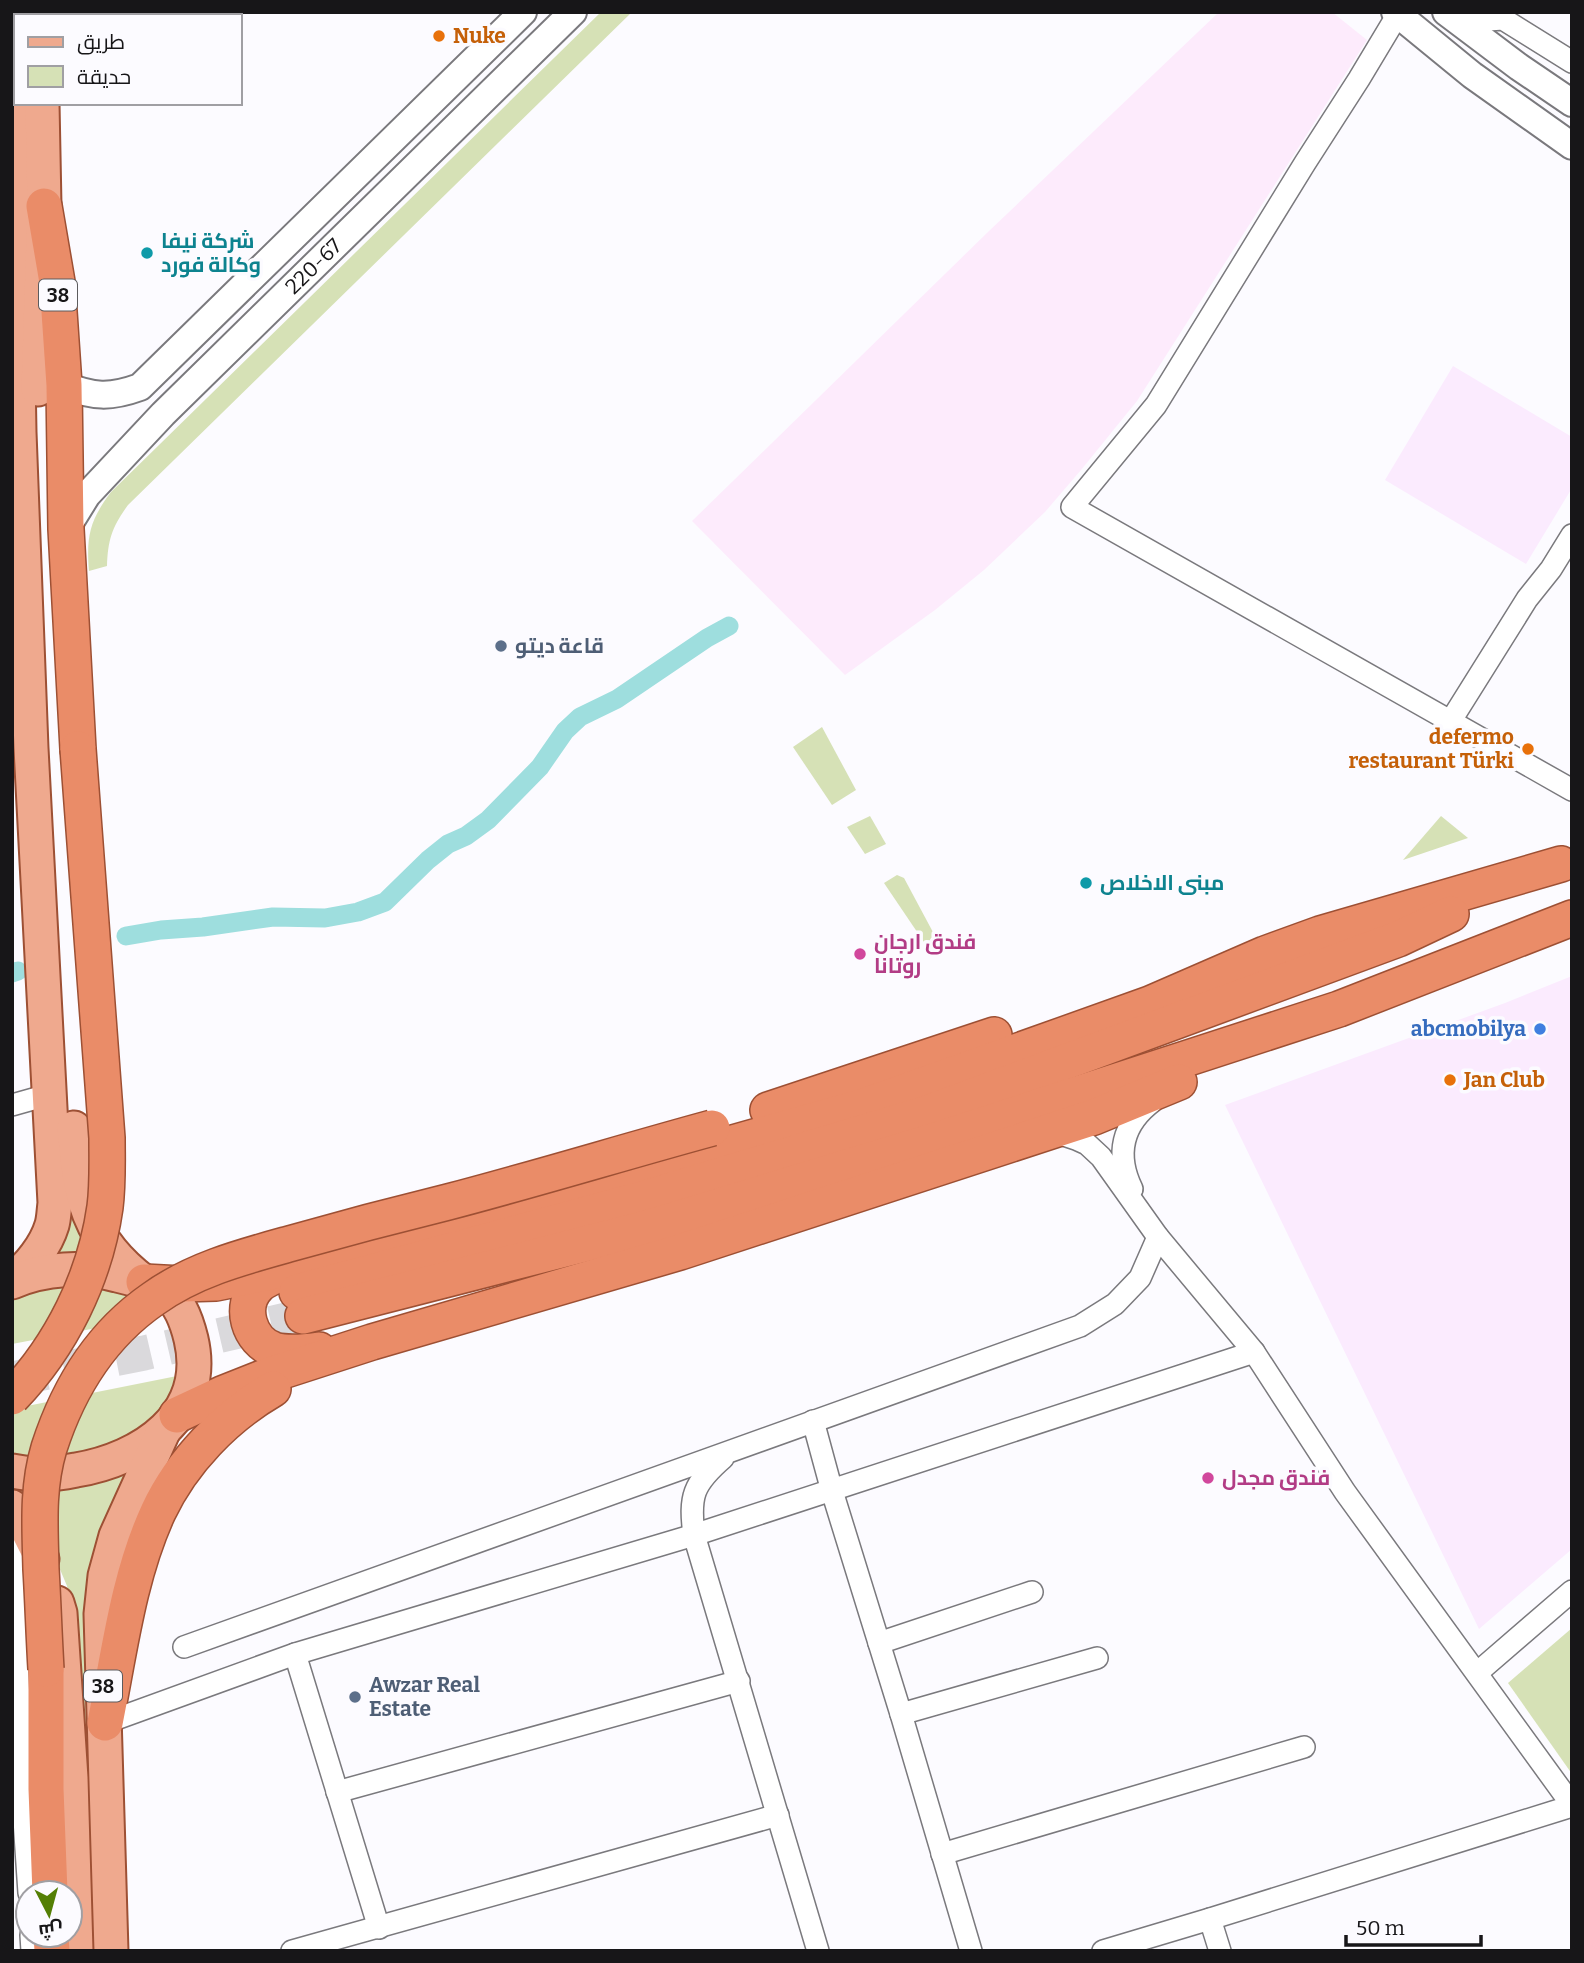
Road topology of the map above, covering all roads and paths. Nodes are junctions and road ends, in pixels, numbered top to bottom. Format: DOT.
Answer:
graph roads {
  1 [pos="523,12"];
  2 [pos="573,12"];
  3 [pos="1397,13"];
  4 [pos="1452,17"];
  5 [pos="12,34"];
  6 [pos="1572,62"];
  7 [pos="1572,103"];
  8 [pos="42,105"];
  9 [pos="1572,146"];
  10 [pos="44,206"];
  11 [pos="64,385"];
  12 [pos="140,387"];
  13 [pos="163,414"];
  14 [pos="66,529"];
  15 [pos="1572,535"];
  16 [pos="1450,722"];
  17 [pos="21,750"];
  18 [pos="1572,790"];
  19 [pos="1566,862"];
  20 [pos="1572,918"];
  21 [pos="1265,954"];
  22 [pos="1339,1009"];
  23 [pos="1181,1081"];
  24 [pos="51,1094"];
  25 [pos="12,1105"];
  26 [pos="1037,1136"];
  27 [pos="1158,1237"];
  28 [pos="12,1281"];
  29 [pos="144,1282"];
  30 [pos="298,1292"];
  31 [pos="418,1329"];
  32 [pos="372,1342"];
  33 [pos="1254,1352"];
  34 [pos="12,1397"];
  35 [pos="813,1421"];
  36 [pos="170,1424"];
  37 [pos="732,1451"];
  38 [pos="12,1471"];
  39 [pos="832,1491"];
  40 [pos="12,1507"];
  41 [pos="12,1524"];
  42 [pos="694,1535"];
  43 [pos="1572,1591"];
  44 [pos="1032,1592"];
  45 [pos="879,1643"];
  46 [pos="184,1647"];
  47 [pos="295,1654"];
  48 [pos="25,1658"];
  49 [pos="1097,1658"];
  50 [pos="1477,1673"];
  51 [pos="739,1681"];
  52 [pos="901,1714"];
  53 [pos="105,1723"];
  54 [pos="1304,1747"];
  55 [pos="337,1792"];
  56 [pos="18,1806"];
  57 [pos="1572,1806"];
  58 [pos="778,1815"];
  59 [pos="942,1854"];
  60 [pos="27,1879"];
  61 [pos="49,1879"];
  62 [pos="1210,1919"];
  63 [pos="379,1928"];
  64 [pos="76,1951"];
  65 [pos="111,1951"];
  66 [pos="292,1951"];
  67 [pos="818,1951"];
  68 [pos="971,1951"];
  69 [pos="1103,1951"];
  70 [pos="1220,1951"];
  1 -- 12 [label="street, 220-67"];
  2 -- 13 [label="street, 220-67"];
  3 -- 9 [label="street"];
  3 -- 16 [label="street"];
  4 -- 6 [label="street"];
  4 -- 7 [label="street"];
  5 -- 17 [label="main road"];
  8 -- 10 [label="main road"];
  10 -- 11 [label="highway, 38"];
  10 -- 29 [label="main road"];
  11 -- 12 [label="street"];
  11 -- 14 [label="highway"];
  12 -- 13 [label="street"];
  13 -- 14 [label="street, 220-67"];
  14 -- 34 [label="highway, bridge"];
  15 -- 16 [label="street"];
  16 -- 18 [label="street"];
  17 -- 24 [label="main road"];
  19 -- 21 [label="highway"];
  19 -- 30 [label="highway"];
  20 -- 22 [label="highway"];
  21 -- 30 [label="highway"];
  21 -- 48 [label="highway, bridge"];
  22 -- 23 [label="highway"];
  22 -- 30 [label="highway"];
  23 -- 26 [label="highway"];
  23 -- 27 [label="street"];
  24 -- 25 [label="street"];
  24 -- 28 [label="main road"];
  26 -- 27 [label="street"];
  26 -- 31 [label="highway"];
  27 -- 33 [label="street"];
  27 -- 35 [label="street"];
  28 -- 29 [label="main road, 38"];
  29 -- 30 [label="highway"];
  29 -- 36 [label="main road, 38"];
  30 -- 32 [label="highway"];
  31 -- 32 [label="highway"];
  31 -- 53 [label="highway"];
  32 -- 36 [label="highway"];
  33 -- 39 [label="street"];
  33 -- 50 [label="street"];
  35 -- 37 [label="street"];
  35 -- 39 [label="street"];
  36 -- 38 [label="main road, 38"];
  36 -- 53 [label="main road, 38"];
  37 -- 42 [label="street"];
  37 -- 46 [label="street"];
  39 -- 42 [label="street"];
  39 -- 45 [label="street"];
  40 -- 64 [label="main road, 38"];
  41 -- 48 [label="street"];
  42 -- 47 [label="street"];
  42 -- 51 [label="street"];
  43 -- 50 [label="street"];
  44 -- 45 [label="street"];
  45 -- 52 [label="street"];
  47 -- 53 [label="street"];
  47 -- 55 [label="street"];
  48 -- 56 [label="street"];
  48 -- 61 [label="highway"];
  49 -- 52 [label="street"];
  50 -- 57 [label="street"];
  51 -- 55 [label="street"];
  51 -- 58 [label="street"];
  52 -- 59 [label="street"];
  53 -- 65 [label="main road, 38"];
  54 -- 59 [label="street"];
  55 -- 63 [label="street"];
  56 -- 60 [label="street"];
  57 -- 62 [label="street"];
  58 -- 63 [label="street"];
  58 -- 67 [label="street"];
  59 -- 68 [label="street"];
  62 -- 69 [label="street"];
  62 -- 70 [label="street"];
  63 -- 66 [label="street"];
}
